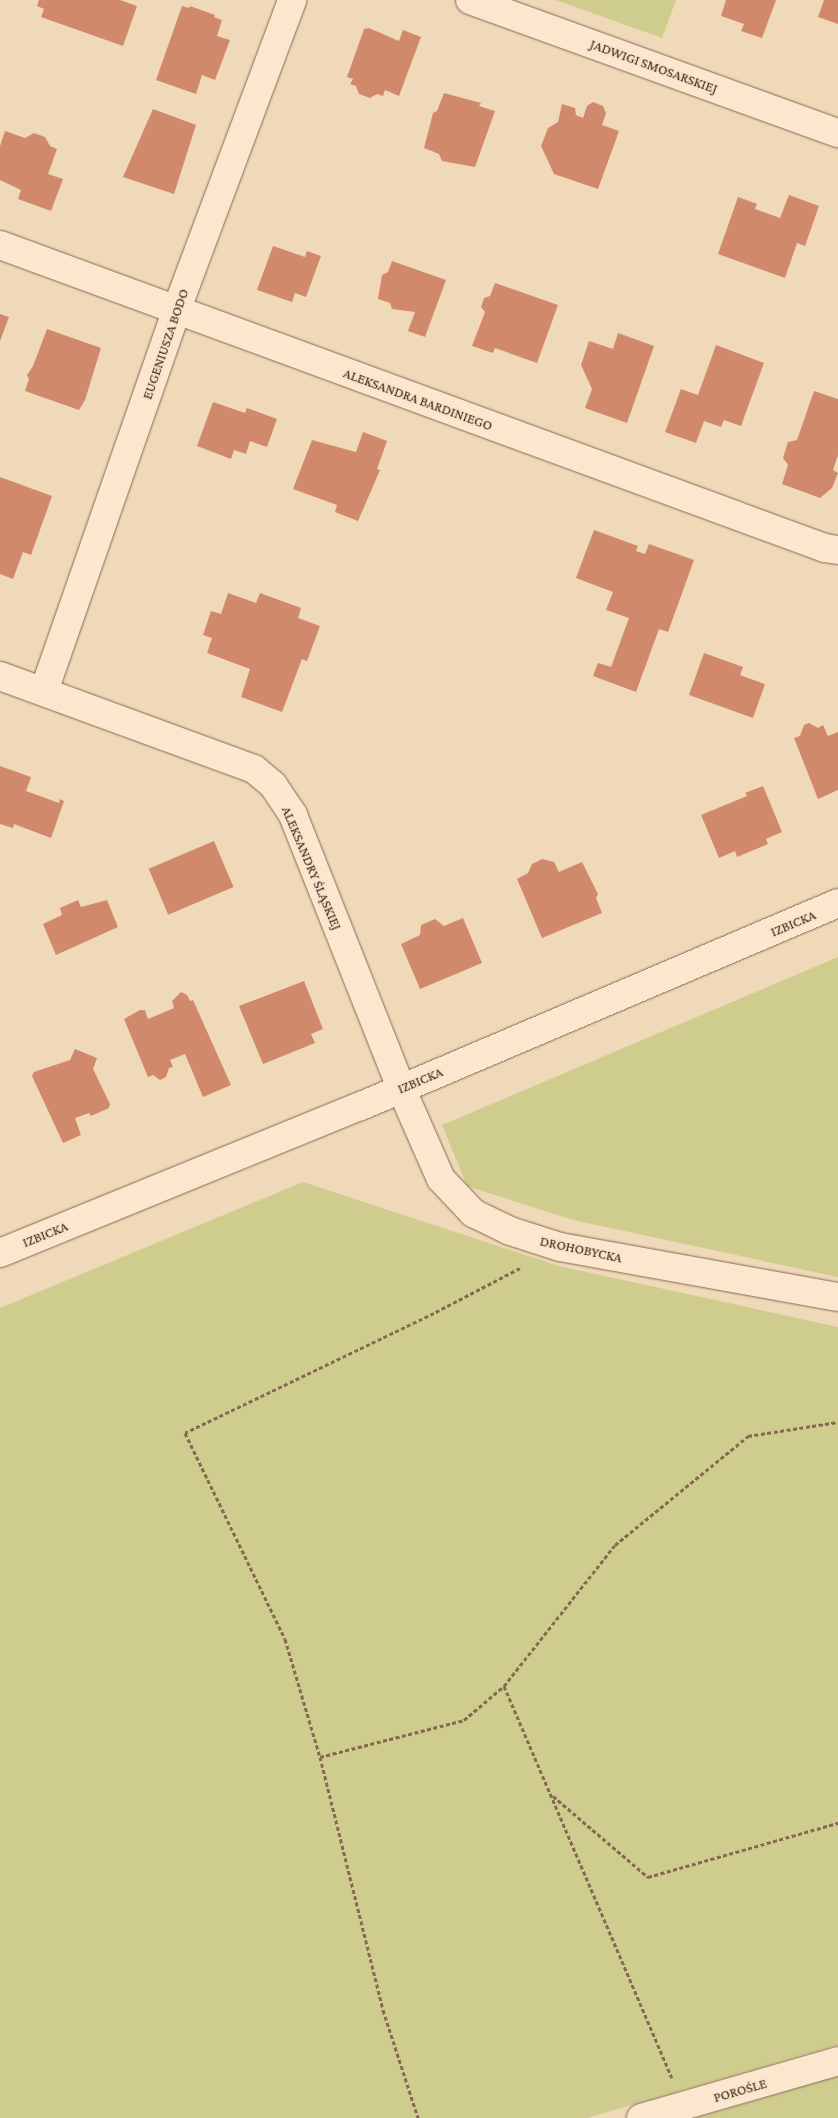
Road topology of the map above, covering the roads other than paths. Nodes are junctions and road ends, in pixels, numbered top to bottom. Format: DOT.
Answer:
graph roads {
  1 [pos="292,0"];
  2 [pos="470,0"];
  3 [pos="838,133"];
  4 [pos="0,244"];
  5 [pos="176,311"];
  6 [pos="838,550"];
  7 [pos="0,676"];
  8 [pos="44,691"];
  9 [pos="838,904"];
  10 [pos="401,1088"];
  11 [pos="0,1253"];
  12 [pos="838,1297"];
  13 [pos="838,2061"];
  14 [pos="641,2118"];
  1 -- 5 [label="street, EUGENIUSZA BODO"];
  2 -- 3 [label="street, JADWIGI SMOSARSKIEJ"];
  4 -- 5 [label="street, ALEKSANDRA BARDINIEGO"];
  5 -- 6 [label="street, ALEKSANDRA BARDINIEGO"];
  5 -- 8 [label="street, EUGENIUSZA BODO"];
  7 -- 8 [label="street, ALEKSANDRY ŚLĄSKIEJ"];
  8 -- 10 [label="street, ALEKSANDRY ŚLĄSKIEJ"];
  9 -- 10 [label="street, IZBICKA"];
  10 -- 11 [label="street, IZBICKA"];
  10 -- 12 [label="street, DROHOBYCKA"];
  13 -- 14 [label="street, POROŚLE"];
}
